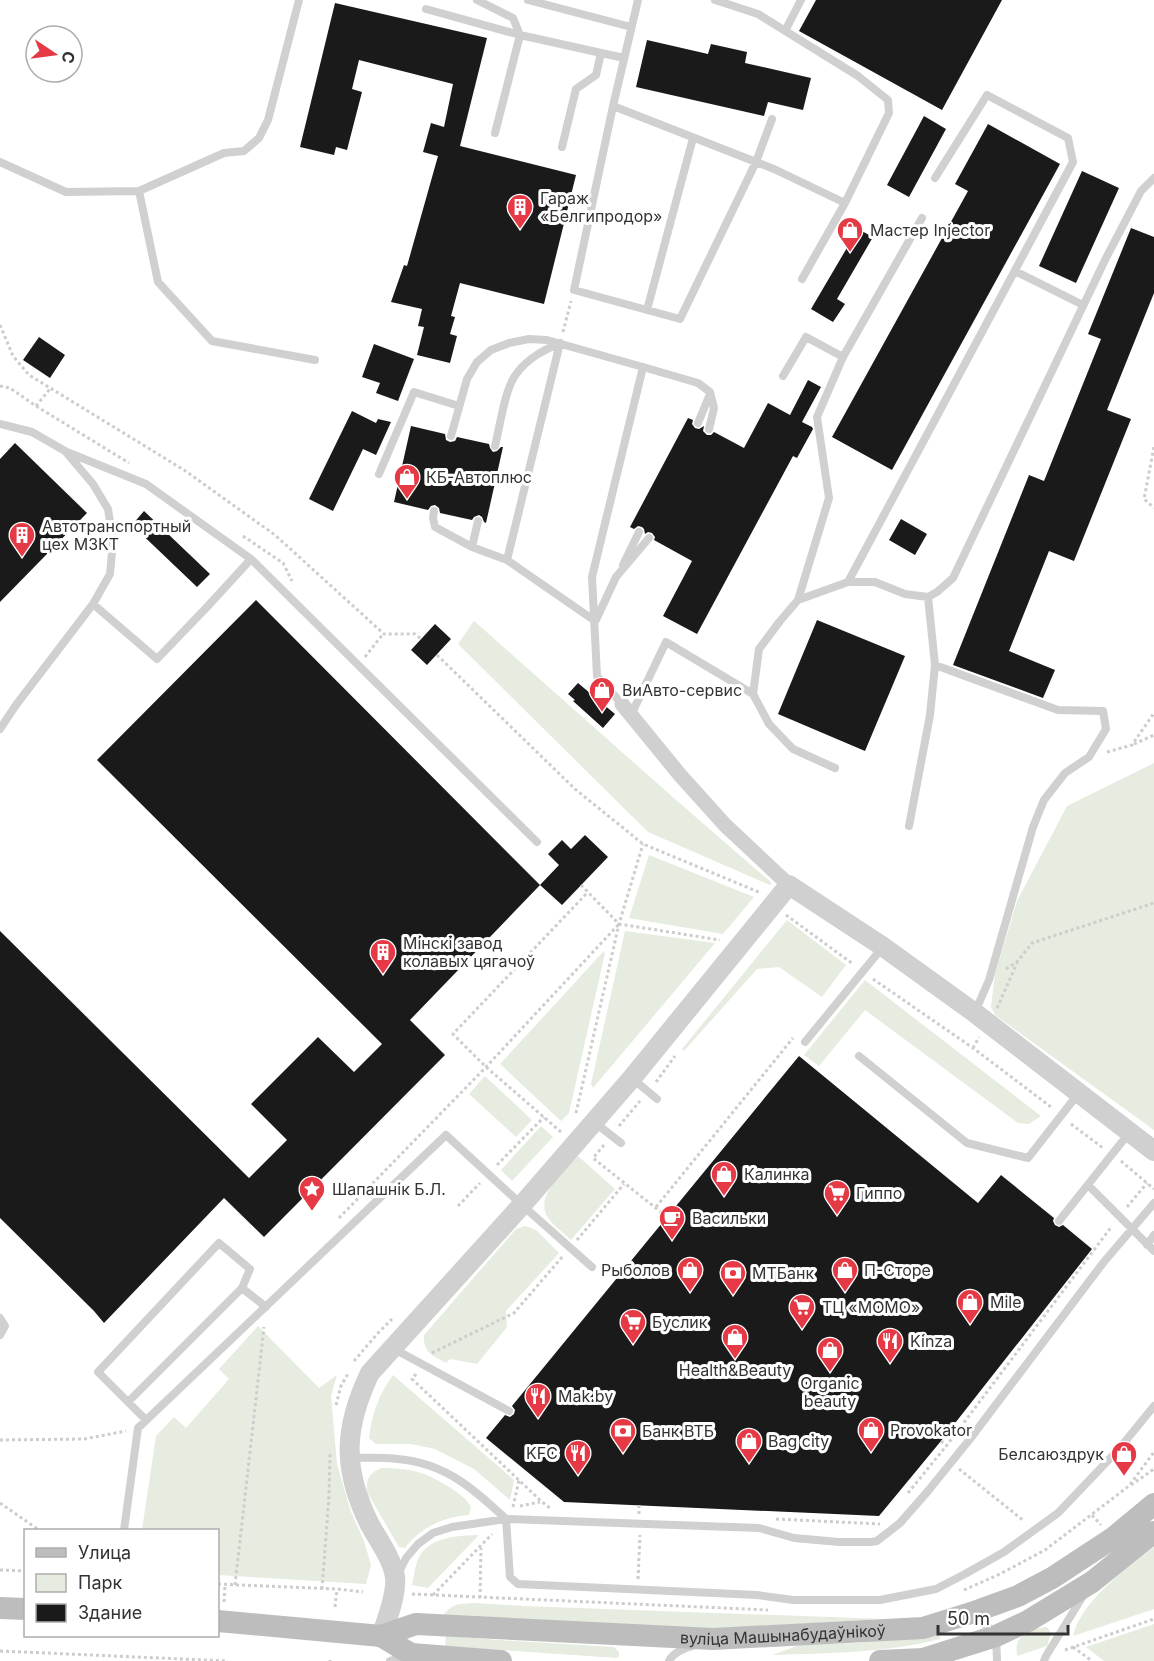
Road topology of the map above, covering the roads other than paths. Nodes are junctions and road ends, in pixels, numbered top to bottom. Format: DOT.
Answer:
graph roads {
  1 [pos="299,0"];
  2 [pos="477,0"];
  3 [pos="528,0"];
  4 [pos="638,0"];
  5 [pos="715,0"];
  6 [pos="801,0"];
  7 [pos="426,9"];
  8 [pos="631,27"];
  9 [pos="785,31"];
  10 [pos="520,34"];
  11 [pos="601,53"];
  12 [pos="624,58"];
  13 [pos="613,106"];
  14 [pos="772,119"];
  15 [pos="495,133"];
  16 [pos="693,138"];
  17 [pos="562,147"];
  18 [pos="0,162"];
  19 [pos="756,162"];
  20 [pos="935,178"];
  21 [pos="1154,178"];
  22 [pos="139,192"];
  23 [pos="845,203"];
  24 [pos="922,218"];
  25 [pos="1015,271"];
  26 [pos="802,279"];
  27 [pos="1083,305"];
  28 [pos="647,310"];
  29 [pos="560,343"];
  30 [pos="843,357"];
  31 [pos="315,360"];
  32 [pos="643,367"];
  33 [pos="783,376"];
  34 [pos="710,392"];
  35 [pos="459,406"];
  36 [pos="698,423"];
  37 [pos="0,424"];
  38 [pos="709,429"];
  39 [pos="451,436"];
  40 [pos="495,446"];
  41 [pos="65,451"];
  42 [pos="379,474"];
  43 [pos="434,511"];
  44 [pos="478,521"];
  45 [pos="639,532"];
  46 [pos="650,538"];
  47 [pos="472,547"];
  48 [pos="251,559"];
  49 [pos="507,561"];
  50 [pos="616,577"];
  51 [pos="848,582"];
  52 [pos="928,597"];
  53 [pos="798,600"];
  54 [pos="93,604"];
  55 [pos="595,621"];
  56 [pos="935,665"];
  57 [pos="753,694"];
  58 [pos="626,710"];
  59 [pos="0,729"];
  60 [pos="836,768"];
  61 [pos="909,826"];
  62 [pos="537,842"];
  63 [pos="789,885"];
  64 [pos="882,946"];
  65 [pos="975,1013"];
  66 [pos="805,1042"];
  67 [pos="859,1056"];
  68 [pos="632,1078"];
  69 [pos="1079,1093"];
  70 [pos="657,1099"];
  71 [pos="594,1122"];
  72 [pos="1130,1132"];
  73 [pos="621,1143"];
  74 [pos="1154,1150"];
  75 [pos="1088,1185"];
  76 [pos="1154,1203"];
  77 [pos="522,1205"];
  78 [pos="1059,1221"];
  79 [pos="1131,1229"];
  80 [pos="1154,1235"];
  81 [pos="1147,1245"];
  82 [pos="1154,1251"];
  83 [pos="592,1267"];
  84 [pos="242,1288"];
  85 [pos="266,1307"];
  86 [pos="0,1318"];
  87 [pos="0,1335"];
  88 [pos="393,1348"];
  89 [pos="128,1402"];
  90 [pos="1154,1407"];
  91 [pos="508,1411"];
  92 [pos="146,1420"];
  93 [pos="350,1458"];
  94 [pos="1154,1504"];
  95 [pos="506,1519"];
  96 [pos="124,1529"];
  97 [pos="1154,1532"];
  98 [pos="380,1543"];
  99 [pos="1092,1582"];
  100 [pos="400,1586"];
  101 [pos="0,1608"];
  102 [pos="24,1609"];
  103 [pos="971,1613"];
  104 [pos="219,1621"];
  105 [pos="381,1635"];
  106 [pos="996,1636"];
  107 [pos="713,1639"];
  108 [pos="400,1658"];
  109 [pos="501,1661"];
  110 [pos="669,1661"];
  111 [pos="880,1661"];
  112 [pos="997,1661"];
  113 [pos="1044,1661"];
  1 -- 22 [label="lane"];
  2 -- 10 [label="lane"];
  3 -- 8 [label="lane"];
  4 -- 8 [label="lane"];
  5 -- 9 [label="lane"];
  6 -- 9 [label="lane"];
  7 -- 10 [label="lane"];
  8 -- 12 [label="lane"];
  9 -- 23 [label="lane"];
  10 -- 11 [label="lane"];
  10 -- 15 [label="lane"];
  11 -- 12 [label="lane"];
  11 -- 17 [label="lane"];
  12 -- 13 [label="lane"];
  13 -- 16 [label="lane"];
  13 -- 28 [label="lane"];
  14 -- 19 [label="lane"];
  16 -- 19 [label="lane"];
  16 -- 28 [label="lane"];
  18 -- 22 [label="lane"];
  19 -- 23 [label="lane"];
  19 -- 28 [label="lane"];
  20 -- 25 [label="lane"];
  21 -- 27 [label="lane"];
  22 -- 31 [label="lane"];
  23 -- 26 [label="lane"];
  24 -- 30 [label="lane"];
  25 -- 27 [label="lane"];
  25 -- 51 [label="lane"];
  27 -- 52 [label="lane"];
  29 -- 32 [label="lane"];
  29 -- 35 [label="lane"];
  29 -- 40 [label="lane"];
  29 -- 49 [label="lane"];
  30 -- 33 [label="lane"];
  30 -- 53 [label="lane"];
  32 -- 34 [label="lane"];
  32 -- 55 [label="lane"];
  34 -- 36 [label="lane"];
  34 -- 38 [label="lane"];
  35 -- 39 [label="lane"];
  35 -- 42 [label="lane"];
  37 -- 41 [label="lane"];
  41 -- 48 [label="lane"];
  41 -- 54 [label="lane"];
  43 -- 47 [label="lane"];
  44 -- 47 [label="lane"];
  45 -- 50 [label="lane"];
  46 -- 50 [label="lane"];
  47 -- 49 [label="lane"];
  48 -- 54 [label="lane"];
  48 -- 62 [label="lane"];
  49 -- 55 [label="lane"];
  50 -- 55 [label="lane"];
  51 -- 52 [label="lane"];
  51 -- 53 [label="lane"];
  52 -- 56 [label="lane"];
  53 -- 57 [label="lane"];
  54 -- 59 [label="lane"];
  55 -- 58 [label="lane"];
  56 -- 61 [label="lane"];
  56 -- 65 [label="lane"];
  57 -- 58 [label="lane"];
  57 -- 60 [label="lane"];
  58 -- 63 [label="street"];
  63 -- 64 [label="street"];
  63 -- 68 [label="street"];
  64 -- 65 [label="street"];
  64 -- 66 [label="lane"];
  65 -- 69 [label="street"];
  67 -- 69 [label="lane"];
  68 -- 70 [label="lane"];
  68 -- 71 [label="street"];
  69 -- 72 [label="street"];
  71 -- 73 [label="lane"];
  71 -- 77 [label="street"];
  72 -- 74 [label="street"];
  72 -- 75 [label="lane"];
  75 -- 78 [label="lane"];
  75 -- 79 [label="lane"];
  76 -- 79 [label="lane"];
  77 -- 83 [label="lane"];
  77 -- 85 [label="lane"];
  77 -- 88 [label="street"];
  79 -- 81 [label="lane"];
  79 -- 95 [label="lane"];
  80 -- 81 [label="lane"];
  81 -- 82 [label="lane"];
  84 -- 85 [label="lane"];
  84 -- 89 [label="lane"];
  84 -- 89 [label="lane"];
  85 -- 92 [label="lane"];
  86 -- 87 [label="lane"];
  88 -- 91 [label="lane"];
  88 -- 93 [label="street"];
  89 -- 92 [label="lane"];
  90 -- 95 [label="lane"];
  92 -- 96 [label="lane"];
  93 -- 95 [label="lane"];
  93 -- 98 [label="street"];
  94 -- 103 [label="main road, вуліца Машынабудаўнікоў"];
  95 -- 100 [label="lane"];
  97 -- 99 [label="main road, вуліца Машынабудаўнікоў"];
  98 -- 100 [label="street"];
  98 -- 105 [label="street"];
  99 -- 106 [label="main road, вуліца Машынабудаўнікоў"];
  99 -- 113 [label="lane"];
  100 -- 105 [label="street"];
  101 -- 102 [label="main road"];
  103 -- 106 [label="lane"];
  103 -- 107 [label="main road, вуліца Машынабудаўнікоў"];
  104 -- 105 [label="main road, вуліца Машынабудаўнікоў"];
  105 -- 107 [label="main road, вуліца Машынабудаўнікоў"];
  105 -- 108 [label="main road, вуліца Машынабудаўнікоў"];
  106 -- 111 [label="main road, вуліца Машынабудаўнікоў"];
  106 -- 112 [label="lane"];
  107 -- 110 [label="lane"];
  108 -- 109 [label="main road, вуліца Машынабудаўнікоў"];
}
